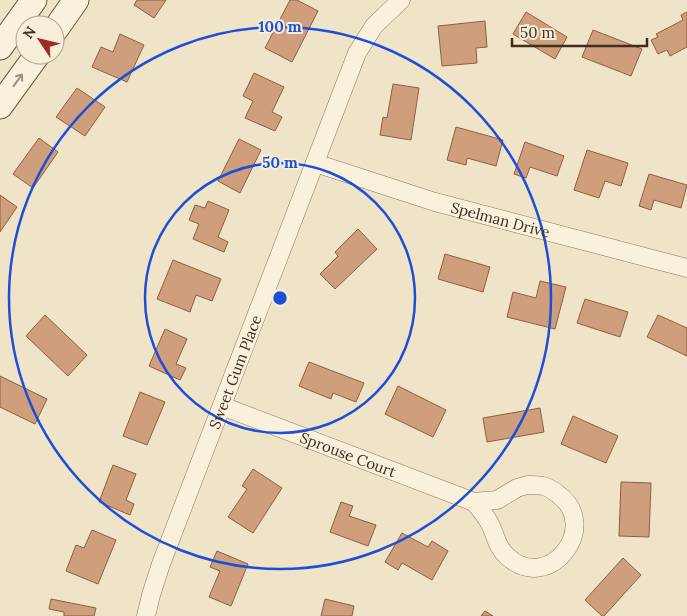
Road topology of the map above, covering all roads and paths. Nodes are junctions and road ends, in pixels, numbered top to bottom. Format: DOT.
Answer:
graph roads {
  1 [pos="34,0"];
  2 [pos="76,0"];
  3 [pos="401,0"];
  4 [pos="65,16"];
  5 [pos="0,47"];
  6 [pos="30,65"];
  7 [pos="0,106"];
  8 [pos="315,162"];
  9 [pos="687,268"];
  10 [pos="222,406"];
  11 [pos="474,502"];
  12 [pos="146,616"];
  1 -- 5 [label="main road"];
  2 -- 4 [label="main road"];
  3 -- 8 [label="street, Sweet Gum Place"];
  7 -- 6 [label="main road, one-way"];
  8 -- 9 [label="street, Spelman Drive"];
  8 -- 10 [label="street, Sweet Gum Place"];
  10 -- 11 [label="street, Sprouse Court"];
  10 -- 12 [label="street, Sweet Gum Place"];
  11 -- 11 [label="street"];
}
